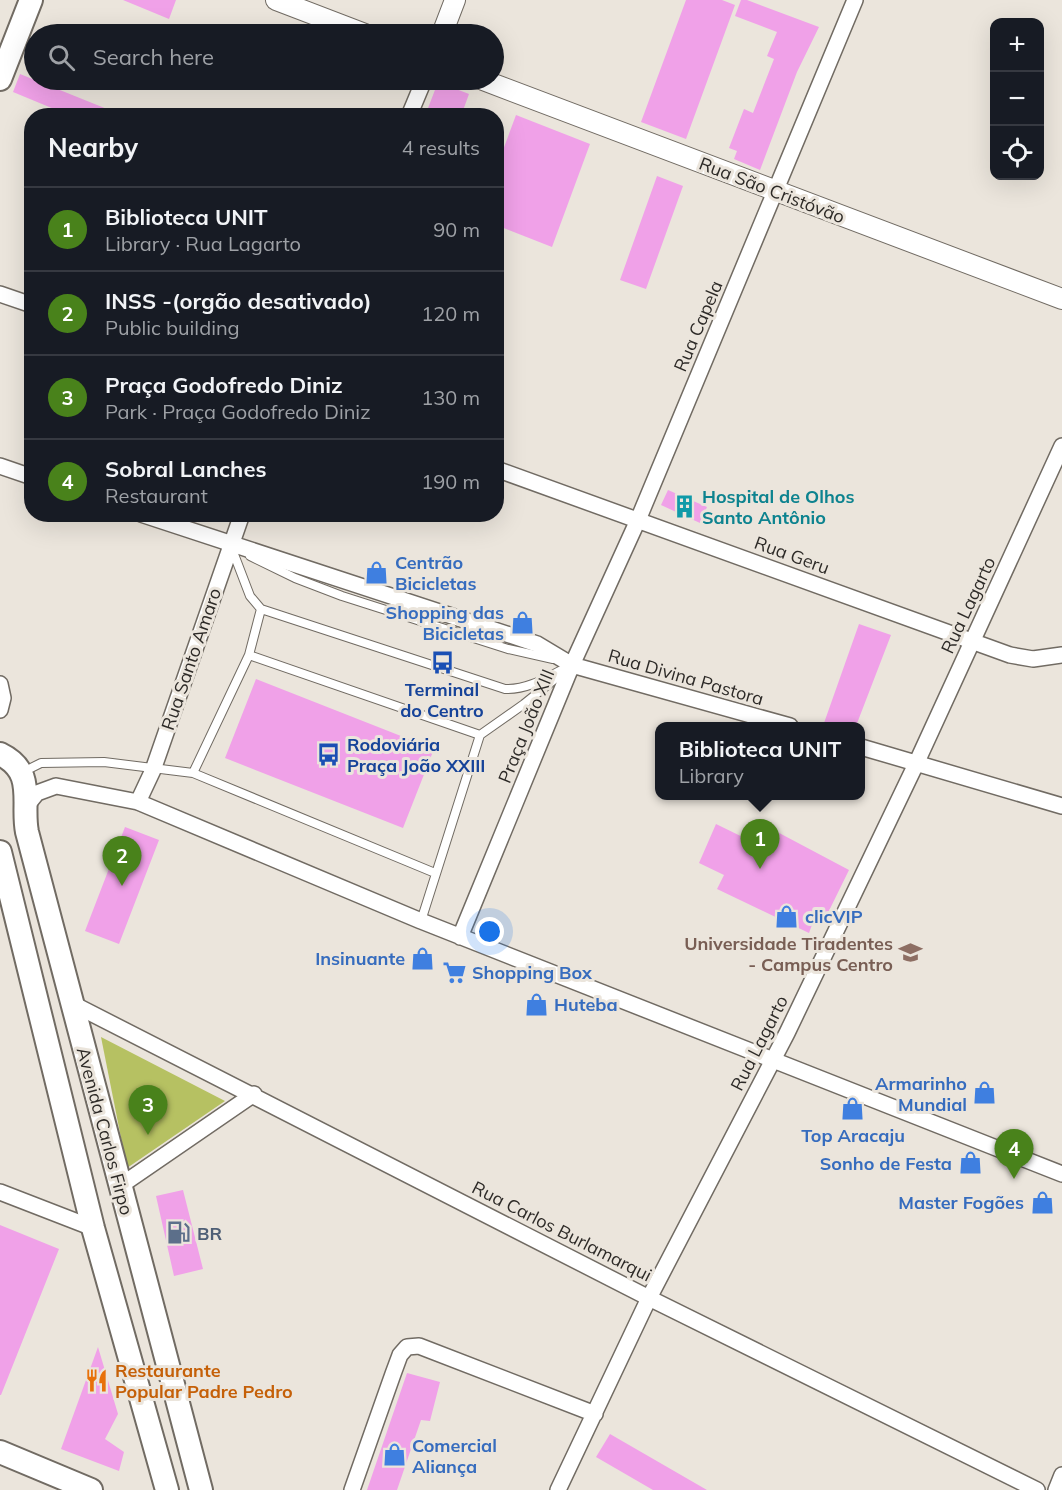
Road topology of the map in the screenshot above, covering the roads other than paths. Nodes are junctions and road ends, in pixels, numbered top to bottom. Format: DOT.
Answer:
graph roads {
  1 [pos="31,0"];
  2 [pos="276,0"];
  3 [pos="455,0"];
  4 [pos="855,0"];
  5 [pos="340,24"];
  6 [pos="446,24"];
  7 [pos="0,79"];
  8 [pos="504,88"];
  9 [pos="420,90"];
  10 [pos="412,108"];
  11 [pos="776,192"];
  12 [pos="0,294"];
  13 [pos="1062,299"];
  14 [pos="24,302"];
  15 [pos="1062,446"];
  16 [pos="0,466"];
  17 [pos="504,472"];
  18 [pos="24,474"];
  19 [pos="638,520"];
  20 [pos="164,522"];
  21 [pos="239,522"];
  22 [pos="230,545"];
  23 [pos="261,609"];
  24 [pos="973,642"];
  25 [pos="249,655"];
  26 [pos="1062,655"];
  27 [pos="572,665"];
  28 [pos="0,684"];
  29 [pos="0,710"];
  30 [pos="776,722"];
  31 [pos="480,735"];
  32 [pos="865,748"];
  33 [pos="0,754"];
  34 [pos="916,764"];
  35 [pos="153,770"];
  36 [pos="193,774"];
  37 [pos="24,779"];
  38 [pos="138,802"];
  39 [pos="28,804"];
  40 [pos="1062,806"];
  41 [pos="0,854"];
  42 [pos="435,873"];
  43 [pos="421,921"];
  44 [pos="460,937"];
  45 [pos="71,1003"];
  46 [pos="774,1059"];
  47 [pos="255,1094"];
  48 [pos="1062,1174"];
  49 [pos="120,1186"];
  50 [pos="0,1192"];
  51 [pos="93,1228"];
  52 [pos="649,1298"];
  53 [pos="595,1414"];
  54 [pos="0,1452"];
  55 [pos="1062,1475"];
  56 [pos="91,1490"];
  57 [pos="167,1490"];
  58 [pos="201,1490"];
  59 [pos="352,1490"];
  60 [pos="558,1490"];
  61 [pos="1037,1490"];
  62 [pos="1056,1490"];
  1 -- 7 [label="main road"];
  2 -- 5 [label="street"];
  3 -- 6 [label="street"];
  4 -- 11 [label="street, Rua Capela"];
  8 -- 11 [label="street, Rua São Cristóvão"];
  9 -- 10 [label="street"];
  11 -- 13 [label="street, Rua São Cristóvão"];
  11 -- 19 [label="street, Rua Capela"];
  12 -- 14 [label="street"];
  15 -- 24 [label="street, Rua Lagarto"];
  16 -- 18 [label="street"];
  17 -- 19 [label="street, Rua Geru"];
  19 -- 24 [label="street, Rua Geru"];
  19 -- 27 [label="street, Rua Capela"];
  20 -- 22 [label="street, Praça João XIII"];
  21 -- 22 [label="street, Rua Santo Amaro"];
  22 -- 23 [label="lane"];
  22 -- 27 [label="street, Praça João XIII"];
  22 -- 35 [label="street, Rua Santo Amaro"];
  23 -- 25 [label="lane"];
  23 -- 27 [label="lane"];
  24 -- 26 [label="street, Rua Geru"];
  24 -- 34 [label="street, Rua Lagarto"];
  25 -- 31 [label="lane"];
  25 -- 36 [label="lane"];
  27 -- 30 [label="street, Rua Divina Pastora"];
  27 -- 31 [label="lane"];
  27 -- 44 [label="street, Praça João XIII"];
  28 -- 29 [label="street"];
  31 -- 42 [label="lane"];
  32 -- 34 [label="street"];
  33 -- 37 [label="main road"];
  34 -- 40 [label="street"];
  34 -- 46 [label="street, Rua Lagarto"];
  35 -- 36 [label="lane"];
  35 -- 37 [label="lane"];
  35 -- 38 [label="street, Rua Santo Amaro"];
  36 -- 42 [label="lane"];
  37 -- 39 [label="main road, Avenida Carlos Firpo"];
  38 -- 39 [label="street"];
  38 -- 43 [label="street"];
  39 -- 45 [label="main road, Avenida Carlos Firpo"];
  41 -- 51 [label="main road, Avenida Carlos Firpo"];
  42 -- 43 [label="lane"];
  43 -- 44 [label="street"];
  44 -- 46 [label="street"];
  45 -- 47 [label="street, Rua Carlos Burlamarqui"];
  45 -- 49 [label="main road, Avenida Carlos Firpo"];
  46 -- 48 [label="street"];
  46 -- 52 [label="street, Rua Lagarto"];
  47 -- 49 [label="street"];
  47 -- 52 [label="street, Rua Carlos Burlamarqui"];
  49 -- 58 [label="main road, Avenida Carlos Firpo"];
  50 -- 51 [label="street"];
  51 -- 57 [label="main road, Avenida Carlos Firpo"];
  52 -- 53 [label="street, Rua Lagarto"];
  52 -- 61 [label="street, Rua Carlos Burlamarqui"];
  53 -- 59 [label="street"];
  53 -- 60 [label="street, Rua Lagarto"];
  54 -- 56 [label="main road"];
  55 -- 62 [label="street"];
}
